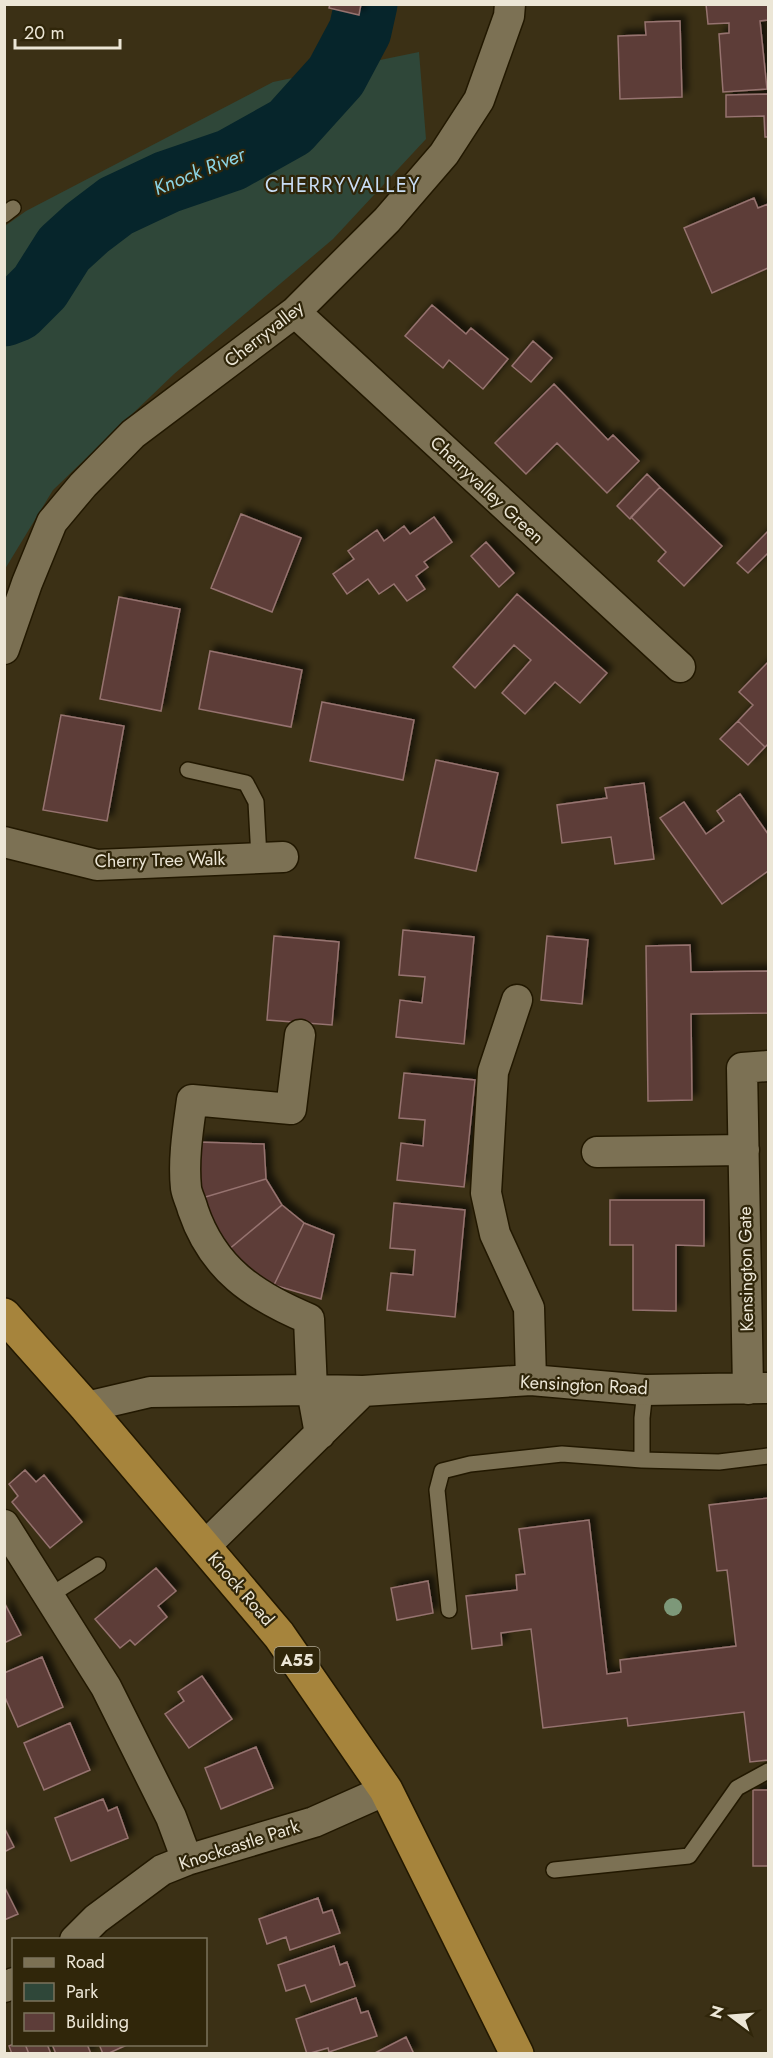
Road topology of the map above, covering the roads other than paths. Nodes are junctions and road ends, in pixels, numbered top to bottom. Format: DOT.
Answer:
graph roads {
  1 [pos="510,4"];
  2 [pos="296,312"];
  3 [pos="4,649"];
  4 [pos="680,667"];
  5 [pos="188,770"];
  6 [pos="4,842"];
  7 [pos="271,857"];
  8 [pos="517,1000"];
  9 [pos="300,1035"];
  10 [pos="768,1066"];
  11 [pos="744,1150"];
  12 [pos="597,1152"];
  13 [pos="4,1315"];
  14 [pos="531,1380"];
  15 [pos="758,1388"];
  16 [pos="645,1389"];
  17 [pos="312,1390"];
  18 [pos="363,1391"];
  19 [pos="86,1407"];
  20 [pos="320,1434"];
  21 [pos="768,1456"];
  22 [pos="642,1460"];
  23 [pos="4,1525"];
  24 [pos="204,1547"];
  25 [pos="98,1565"];
  26 [pos="49,1596"];
  27 [pos="449,1610"];
  28 [pos="768,1771"];
  29 [pos="386,1790"];
  30 [pos="187,1860"];
  31 [pos="554,1870"];
  32 [pos="77,1938"];
  33 [pos="518,2054"];
  1 -- 2 [label="street, Cherryvalley"];
  2 -- 3 [label="street, Cherryvalley"];
  2 -- 4 [label="street, Cherryvalley Green"];
  5 -- 7 [label="lane"];
  6 -- 7 [label="street, Cherry Tree Walk"];
  8 -- 14 [label="street"];
  9 -- 17 [label="street"];
  10 -- 11 [label="street, Kensington Gate"];
  11 -- 12 [label="street"];
  11 -- 15 [label="street, Kensington Gate"];
  13 -- 19 [label="highway, Knock Road / A55"];
  14 -- 16 [label="street, Kensington Road"];
  14 -- 18 [label="street, Kensington Road"];
  15 -- 16 [label="street, Kensington Road"];
  16 -- 22 [label="lane"];
  17 -- 18 [label="street, Kensington Road"];
  17 -- 19 [label="street, Kensington Road"];
  17 -- 20 [label="street"];
  18 -- 20 [label="street"];
  19 -- 24 [label="highway, Knock Road / A55"];
  20 -- 24 [label="street"];
  21 -- 22 [label="lane"];
  22 -- 27 [label="lane"];
  23 -- 26 [label="street"];
  24 -- 29 [label="highway, Knock Road / A55"];
  25 -- 26 [label="lane"];
  26 -- 30 [label="street"];
  28 -- 31 [label="lane"];
  29 -- 30 [label="street, Knockcastle Park"];
  29 -- 33 [label="highway, Knock Road / A55"];
  30 -- 32 [label="street, Knockcastle Park"];
}
